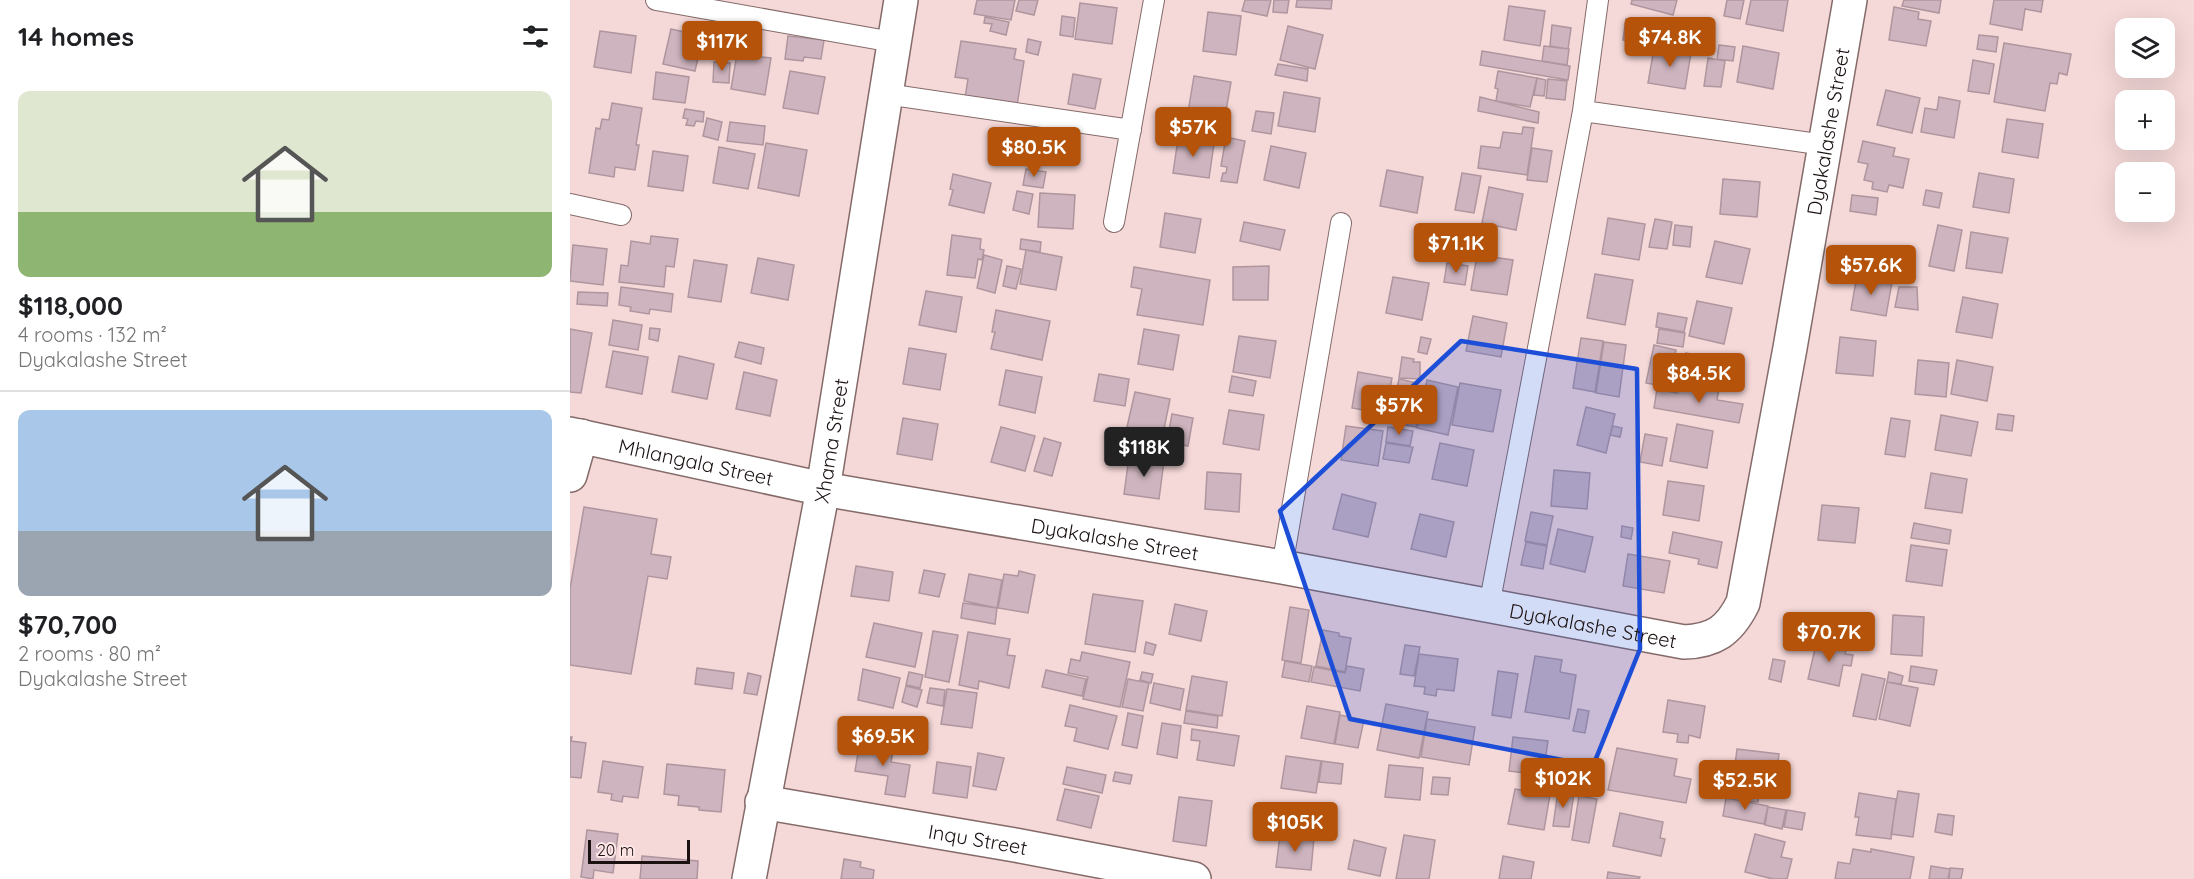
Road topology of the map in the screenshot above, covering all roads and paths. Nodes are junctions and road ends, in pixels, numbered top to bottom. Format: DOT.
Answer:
graph roads {
  1 [pos="656,0"];
  2 [pos="901,0"];
  3 [pos="1154,0"];
  4 [pos="1598,0"];
  5 [pos="1850,0"];
  6 [pos="893,42"];
  7 [pos="886,94"];
  8 [pos="1583,111"];
  9 [pos="1131,130"];
  10 [pos="1825,145"];
  11 [pos="570,204"];
  12 [pos="621,215"];
  13 [pos="1114,222"];
  14 [pos="1341,223"];
  15 [pos="576,435"];
  16 [pos="570,475"];
  17 [pos="823,489"];
  18 [pos="1282,567"];
  19 [pos="1489,606"];
  20 [pos="762,802"];
  21 [pos="749,879"];
  22 [pos="1194,879"];
  1 -- 6 [label="lane"];
  2 -- 6 [label="street, Xhama Street"];
  3 -- 9 [label="lane"];
  4 -- 8 [label="lane"];
  5 -- 10 [label="street, Dyakalashe Street"];
  6 -- 7 [label="street, Xhama Street"];
  7 -- 9 [label="lane"];
  7 -- 17 [label="street, Xhama Street"];
  8 -- 10 [label="lane"];
  8 -- 19 [label="lane"];
  9 -- 13 [label="lane"];
  10 -- 19 [label="street, Dyakalashe Street"];
  11 -- 12 [label="lane"];
  14 -- 18 [label="lane"];
  15 -- 16 [label="street"];
  15 -- 17 [label="street, Mhlangala Street"];
  17 -- 18 [label="street, Dyakalashe Street"];
  17 -- 20 [label="street, Xhama Street"];
  18 -- 19 [label="street, Dyakalashe Street"];
  20 -- 21 [label="street, Xhama Street"];
  20 -- 22 [label="street, Inqu Street"];
}
